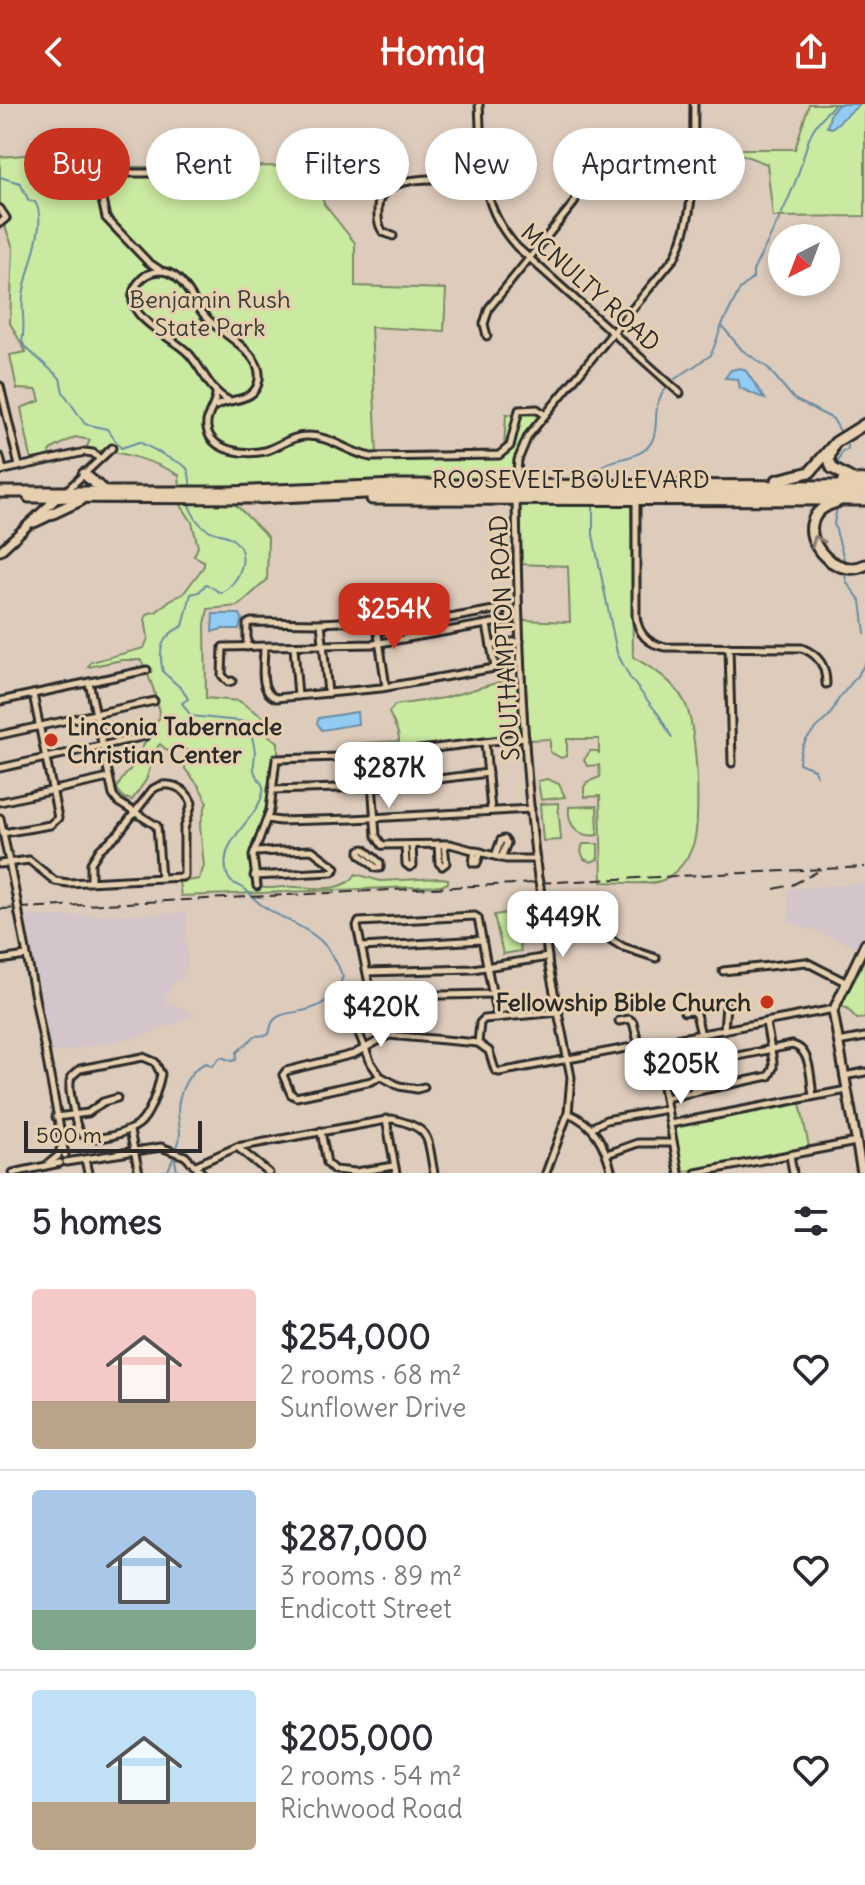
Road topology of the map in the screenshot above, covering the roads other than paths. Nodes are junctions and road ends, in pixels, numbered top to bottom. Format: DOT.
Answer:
graph roads {
  1 [pos="479,104"];
  2 [pos="694,104"];
  3 [pos="481,128"];
  4 [pos="146,173"];
  5 [pos="425,181"];
  6 [pos="490,200"];
  7 [pos="575,200"];
  8 [pos="0,209"];
  9 [pos="0,223"];
  10 [pos="393,236"];
  11 [pos="529,257"];
  12 [pos="148,262"];
  13 [pos="161,271"];
  14 [pos="147,274"];
  15 [pos="614,333"];
  16 [pos="487,336"];
  17 [pos="0,386"];
  18 [pos="216,392"];
  19 [pos="680,393"];
  20 [pos="228,400"];
  21 [pos="2,401"];
  22 [pos="215,406"];
  23 [pos="545,415"];
  24 [pos="865,424"];
  25 [pos="865,438"];
  26 [pos="112,448"];
  27 [pos="0,457"];
  28 [pos="100,459"];
  29 [pos="19,466"];
  30 [pos="2,471"];
  31 [pos="84,474"];
  32 [pos="610,480"];
  33 [pos="777,480"];
  34 [pos="815,480"];
  35 [pos="862,482"];
  36 [pos="840,486"];
  37 [pos="516,489"];
  38 [pos="584,489"];
  39 [pos="636,489"];
  40 [pos="107,491"];
  41 [pos="865,493"];
  42 [pos="0,494"];
  43 [pos="61,495"];
  44 [pos="190,495"];
  45 [pos="88,498"];
  46 [pos="615,499"];
  47 [pos="845,500"];
  48 [pos="865,500"];
  49 [pos="44,502"];
  50 [pos="34,522"];
  51 [pos="3,548"];
  52 [pos="865,565"];
  53 [pos="321,623"];
  54 [pos="487,625"];
  55 [pos="378,631"];
  56 [pos="520,641"];
  57 [pos="378,643"];
  58 [pos="491,645"];
  59 [pos="247,647"];
  60 [pos="264,647"];
  61 [pos="294,647"];
  62 [pos="323,647"];
  63 [pos="729,647"];
  64 [pos="511,665"];
  65 [pos="495,667"];
  66 [pos="147,670"];
  67 [pos="232,681"];
  68 [pos="89,682"];
  69 [pos="826,684"];
  70 [pos="386,687"];
  71 [pos="328,693"];
  72 [pos="33,694"];
  73 [pos="298,696"];
  74 [pos="0,701"];
  75 [pos="154,701"];
  76 [pos="96,714"];
  77 [pos="39,726"];
  78 [pos="0,735"];
  79 [pos="146,736"];
  80 [pos="525,737"];
  81 [pos="485,742"];
  82 [pos="103,746"];
  83 [pos="370,756"];
  84 [pos="46,758"];
  85 [pos="732,763"];
  86 [pos="0,768"];
  87 [pos="488,773"];
  88 [pos="109,778"];
  89 [pos="372,787"];
  90 [pos="53,790"];
  91 [pos="272,790"];
  92 [pos="0,802"];
  93 [pos="531,809"];
  94 [pos="491,811"];
  95 [pos="135,812"];
  96 [pos="375,817"];
  97 [pos="0,818"];
  98 [pos="267,819"];
  99 [pos="3,833"];
  100 [pos="382,845"];
  101 [pos="254,852"];
  102 [pos="372,856"];
  103 [pos="536,859"];
  104 [pos="10,861"];
  105 [pos="0,864"];
  106 [pos="254,876"];
  107 [pos="161,878"];
  108 [pos="91,882"];
  109 [pos="257,886"];
  110 [pos="546,935"];
  111 [pos="482,940"];
  112 [pos="865,944"];
  113 [pos="362,947"];
  114 [pos="26,956"];
  115 [pos="548,957"];
  116 [pos="656,958"];
  117 [pos="0,960"];
  118 [pos="488,966"];
  119 [pos="723,971"];
  120 [pos="367,972"];
  121 [pos="847,983"];
  122 [pos="493,994"];
  123 [pos="372,998"];
  124 [pos="726,1005"];
  125 [pos="834,1009"];
  126 [pos="559,1012"];
  127 [pos="684,1012"];
  128 [pos="497,1018"];
  129 [pos="619,1021"];
  130 [pos="766,1022"];
  131 [pos="724,1030"];
  132 [pos="701,1035"];
  133 [pos="865,1037"];
  134 [pos="838,1042"];
  135 [pos="478,1043"];
  136 [pos="655,1044"];
  137 [pos="639,1046"];
  138 [pos="364,1047"];
  139 [pos="771,1049"];
  140 [pos="569,1060"];
  141 [pos="865,1072"];
  142 [pos="380,1076"];
  143 [pos="844,1076"];
  144 [pos="424,1087"];
  145 [pos="847,1090"];
  146 [pos="694,1092"];
  147 [pos="813,1096"];
  148 [pos="117,1098"];
  149 [pos="665,1098"];
  150 [pos="667,1109"];
  151 [pos="568,1113"];
  152 [pos="75,1116"];
  153 [pos="56,1117"];
  154 [pos="386,1119"];
  155 [pos="670,1124"];
  156 [pos="591,1128"];
  157 [pos="130,1131"];
  158 [pos="321,1131"];
  159 [pos="856,1142"];
  160 [pos="673,1143"];
  161 [pos="237,1147"];
  162 [pos="135,1150"];
  163 [pos="607,1154"];
  164 [pos="790,1155"];
  165 [pos="62,1158"];
  166 [pos="81,1160"];
  167 [pos="196,1165"];
  168 [pos="394,1166"];
  169 [pos="18,1173"];
  170 [pos="88,1173"];
  171 [pos="139,1173"];
  172 [pos="202,1173"];
  173 [pos="269,1173"];
  174 [pos="396,1173"];
  175 [pos="434,1173"];
  176 [pos="546,1173"];
  177 [pos="612,1173"];
  178 [pos="679,1173"];
  179 [pos="696,1173"];
  180 [pos="793,1173"];
  181 [pos="859,1173"];
  1 -- 3 [label="street, MCNULTY ROAD"];
  2 -- 15 [label="street, SOUTHAMPTON ROAD"];
  4 -- 12 [label="street"];
  5 -- 10 [label="street"];
  6 -- 11 [label="street, MCNULTY ROAD"];
  7 -- 11 [label="street"];
  8 -- 9 [label="street"];
  11 -- 15 [label="street, MCNULTY ROAD"];
  11 -- 16 [label="street"];
  12 -- 13 [label="street"];
  12 -- 14 [label="street"];
  13 -- 14 [label="street"];
  13 -- 20 [label="street"];
  14 -- 18 [label="street"];
  15 -- 19 [label="street, MCNULTY ROAD"];
  15 -- 23 [label="street, SOUTHAMPTON ROAD"];
  17 -- 21 [label="street"];
  18 -- 20 [label="street"];
  18 -- 22 [label="street"];
  20 -- 22 [label="street"];
  21 -- 29 [label="street"];
  22 -- 23 [label="street"];
  23 -- 37 [label="street, SOUTHAMPTON ROAD"];
  24 -- 33 [label="highway"];
  25 -- 35 [label="highway"];
  26 -- 28 [label="street"];
  27 -- 30 [label="street"];
  28 -- 29 [label="street"];
  28 -- 31 [label="street"];
  29 -- 30 [label="street"];
  31 -- 40 [label="highway"];
  31 -- 43 [label="street"];
  32 -- 37 [label="highway, ROOSEVELT BOULEVARD"];
  32 -- 38 [label="highway"];
  32 -- 39 [label="highway, ROOSEVELT BOULEVARD"];
  33 -- 34 [label="highway, ROOSEVELT BOULEVARD"];
  33 -- 39 [label="highway, ROOSEVELT BOULEVARD"];
  34 -- 35 [label="highway, ROOSEVELT BOULEVARD"];
  34 -- 36 [label="highway"];
  35 -- 36 [label="highway, ROOSEVELT BOULEVARD"];
  36 -- 39 [label="highway, ROOSEVELT BOULEVARD"];
  37 -- 38 [label="highway, ROOSEVELT BOULEVARD"];
  37 -- 44 [label="highway, ROOSEVELT BOULEVARD"];
  37 -- 44 [label="highway, ROOSEVELT BOULEVARD"];
  37 -- 46 [label="highway, ROOSEVELT BOULEVARD"];
  37 -- 56 [label="street, SOUTHAMPTON ROAD"];
  38 -- 39 [label="highway, ROOSEVELT BOULEVARD"];
  38 -- 46 [label="highway"];
  39 -- 41 [label="highway, ROOSEVELT BOULEVARD"];
  39 -- 46 [label="highway, ROOSEVELT BOULEVARD"];
  39 -- 47 [label="highway, ROOSEVELT BOULEVARD"];
  39 -- 63 [label="street"];
  40 -- 43 [label="highway"];
  40 -- 44 [label="highway"];
  42 -- 43 [label="highway"];
  42 -- 49 [label="highway"];
  43 -- 45 [label="highway"];
  43 -- 49 [label="highway"];
  43 -- 50 [label="main road"];
  44 -- 45 [label="highway"];
  45 -- 50 [label="highway"];
  47 -- 48 [label="highway, ROOSEVELT BOULEVARD"];
  52 -- 47 [label="highway, one-way"];
  49 -- 51 [label="main road"];
  50 -- 51 [label="main road"];
  53 -- 55 [label="street"];
  53 -- 59 [label="street"];
  53 -- 62 [label="street"];
  54 -- 55 [label="street"];
  54 -- 57 [label="street"];
  54 -- 58 [label="street"];
  55 -- 57 [label="street"];
  56 -- 58 [label="street"];
  56 -- 80 [label="street, SOUTHAMPTON ROAD"];
  57 -- 62 [label="street"];
  57 -- 70 [label="street"];
  58 -- 65 [label="street"];
  59 -- 60 [label="street"];
  59 -- 67 [label="street"];
  60 -- 61 [label="street"];
  60 -- 73 [label="street"];
  61 -- 62 [label="street"];
  61 -- 73 [label="street"];
  62 -- 71 [label="street"];
  63 -- 69 [label="street"];
  63 -- 85 [label="street"];
  64 -- 65 [label="street"];
  65 -- 70 [label="street"];
  66 -- 68 [label="street"];
  68 -- 72 [label="street"];
  68 -- 76 [label="street"];
  70 -- 71 [label="street"];
  71 -- 73 [label="street"];
  72 -- 74 [label="street"];
  72 -- 77 [label="street"];
  75 -- 76 [label="street"];
  76 -- 77 [label="street"];
  76 -- 82 [label="street"];
  77 -- 78 [label="street"];
  77 -- 84 [label="street"];
  79 -- 82 [label="street"];
  80 -- 81 [label="street"];
  80 -- 93 [label="street, SOUTHAMPTON ROAD"];
  81 -- 83 [label="street"];
  81 -- 87 [label="street"];
  82 -- 84 [label="street"];
  82 -- 88 [label="street"];
  83 -- 89 [label="street"];
  83 -- 91 [label="street"];
  84 -- 86 [label="street"];
  84 -- 90 [label="street"];
  87 -- 89 [label="street"];
  87 -- 94 [label="street"];
  88 -- 90 [label="street"];
  88 -- 95 [label="street"];
  89 -- 91 [label="street"];
  89 -- 96 [label="street"];
  90 -- 92 [label="street"];
  90 -- 99 [label="street"];
  91 -- 98 [label="street"];
  93 -- 94 [label="street"];
  93 -- 103 [label="street, SOUTHAMPTON ROAD"];
  94 -- 96 [label="street"];
  95 -- 107 [label="street"];
  95 -- 107 [label="street"];
  95 -- 108 [label="street"];
  96 -- 98 [label="street"];
  96 -- 100 [label="street"];
  97 -- 99 [label="street"];
  98 -- 101 [label="street"];
  99 -- 104 [label="street"];
  100 -- 102 [label="street"];
  100 -- 103 [label="street"];
  101 -- 106 [label="street"];
  101 -- 106 [label="street"];
  103 -- 110 [label="street, SOUTHAMPTON ROAD, bridge"];
  104 -- 105 [label="street"];
  104 -- 108 [label="street"];
  104 -- 114 [label="street, bridge"];
  106 -- 109 [label="street"];
  107 -- 108 [label="street"];
  110 -- 115 [label="street, SOUTHAMPTON ROAD"];
  110 -- 116 [label="street"];
  111 -- 113 [label="street"];
  111 -- 113 [label="street"];
  111 -- 118 [label="street"];
  112 -- 121 [label="main road"];
  113 -- 120 [label="street"];
  114 -- 117 [label="street"];
  114 -- 153 [label="street"];
  115 -- 118 [label="street"];
  115 -- 126 [label="street, SOUTHAMPTON ROAD"];
  118 -- 120 [label="street"];
  118 -- 122 [label="street"];
  119 -- 121 [label="street"];
  120 -- 123 [label="street"];
  121 -- 125 [label="main road"];
  122 -- 123 [label="street"];
  122 -- 128 [label="street"];
  123 -- 138 [label="street"];
  124 -- 131 [label="street"];
  125 -- 130 [label="street"];
  125 -- 134 [label="main road"];
  126 -- 128 [label="street"];
  126 -- 140 [label="street, SOUTHAMPTON ROAD"];
  127 -- 132 [label="street"];
  128 -- 135 [label="street"];
  129 -- 137 [label="street"];
  130 -- 131 [label="street"];
  130 -- 139 [label="street"];
  131 -- 132 [label="street"];
  132 -- 136 [label="street"];
  133 -- 134 [label="street"];
  134 -- 143 [label="main road"];
  135 -- 138 [label="street"];
  135 -- 140 [label="street"];
  136 -- 137 [label="street"];
  136 -- 149 [label="street"];
  137 -- 140 [label="street"];
  138 -- 142 [label="street"];
  138 -- 142 [label="street"];
  139 -- 146 [label="street"];
  139 -- 146 [label="street"];
  139 -- 147 [label="street"];
  140 -- 151 [label="street, SOUTHAMPTON ROAD"];
  141 -- 143 [label="street"];
  142 -- 144 [label="street"];
  143 -- 145 [label="main road"];
  145 -- 147 [label="street"];
  145 -- 159 [label="main road"];
  146 -- 149 [label="street"];
  147 -- 155 [label="street"];
  148 -- 152 [label="street"];
  149 -- 150 [label="street"];
  150 -- 155 [label="street"];
  150 -- 156 [label="street"];
  151 -- 156 [label="street"];
  151 -- 176 [label="street, SOUTHAMPTON ROAD"];
  152 -- 153 [label="street"];
  152 -- 157 [label="street"];
  152 -- 157 [label="street"];
  153 -- 165 [label="street"];
  154 -- 158 [label="street"];
  154 -- 168 [label="street"];
  154 -- 175 [label="street"];
  155 -- 160 [label="street"];
  156 -- 163 [label="street"];
  157 -- 162 [label="street"];
  158 -- 161 [label="street"];
  158 -- 168 [label="street"];
  159 -- 164 [label="street"];
  159 -- 181 [label="main road"];
  160 -- 163 [label="street"];
  160 -- 178 [label="street"];
  161 -- 167 [label="street"];
  161 -- 173 [label="street"];
  162 -- 166 [label="street"];
  162 -- 167 [label="street"];
  162 -- 171 [label="street"];
  163 -- 177 [label="street"];
  164 -- 179 [label="street"];
  164 -- 180 [label="street"];
  165 -- 166 [label="street"];
  165 -- 169 [label="street"];
  166 -- 170 [label="street"];
  167 -- 172 [label="street"];
  168 -- 174 [label="street"];
}
